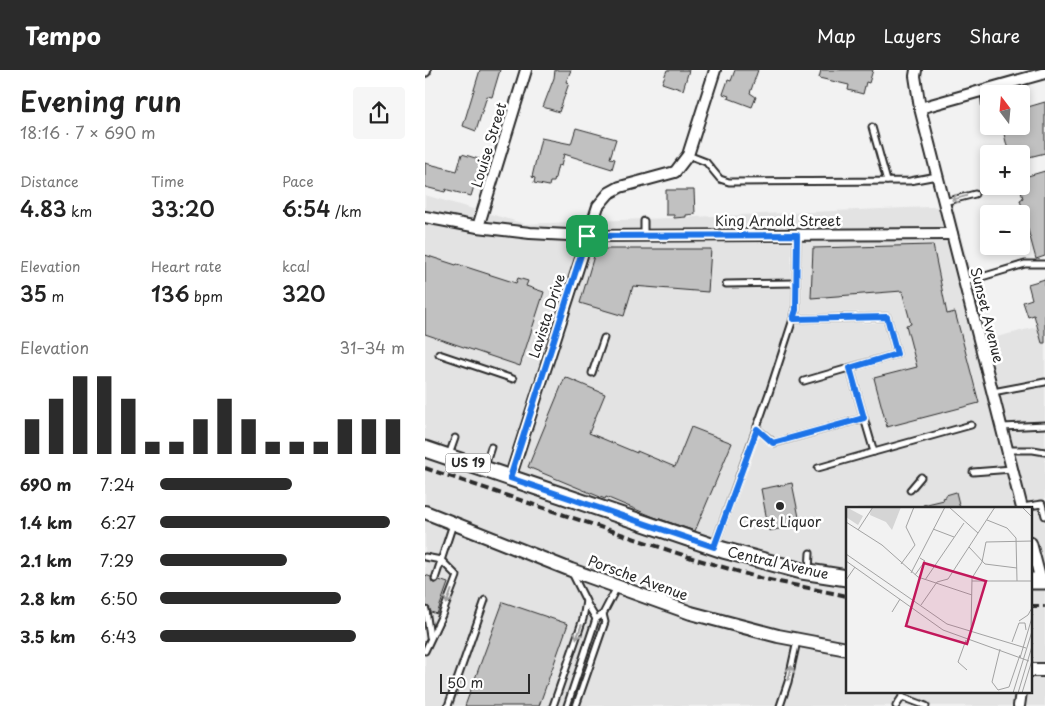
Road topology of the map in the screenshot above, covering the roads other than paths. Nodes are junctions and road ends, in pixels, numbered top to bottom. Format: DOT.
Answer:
graph roads {
  1 [pos="526,70"];
  2 [pos="715,70"];
  3 [pos="916,70"];
  4 [pos="1045,73"];
  5 [pos="1002,85"];
  6 [pos="980,91"];
  7 [pos="920,108"];
  8 [pos="872,126"];
  9 [pos="688,155"];
  10 [pos="937,176"];
  11 [pos="887,181"];
  12 [pos="975,194"];
  13 [pos="944,202"];
  14 [pos="425,217"];
  15 [pos="644,221"];
  16 [pos="478,227"];
  17 [pos="953,234"];
  18 [pos="797,235"];
  19 [pos="587,236"];
  20 [pos="644,236"];
  21 [pos="1045,264"];
  22 [pos="965,282"];
  23 [pos="797,283"];
  24 [pos="726,284"];
  25 [pos="793,319"];
  26 [pos="603,338"];
  27 [pos="439,354"];
  28 [pos="850,368"];
  29 [pos="592,373"];
  30 [pos="513,378"];
  31 [pos="804,380"];
  32 [pos="1045,382"];
  33 [pos="993,392"];
  34 [pos="864,418"];
  35 [pos="971,425"];
  36 [pos="1045,425"];
  37 [pos="1002,426"];
  38 [pos="757,429"];
  39 [pos="455,438"];
  40 [pos="491,447"];
  41 [pos="425,449"];
  42 [pos="1008,450"];
  43 [pos="874,452"];
  44 [pos="1045,452"];
  45 [pos="449,457"];
  46 [pos="818,468"];
  47 [pos="484,469"];
  48 [pos="1013,469"];
  49 [pos="973,472"];
  50 [pos="921,476"];
  51 [pos="510,478"];
  52 [pos="910,490"];
  53 [pos="1022,507"];
  54 [pos="1027,507"];
  55 [pos="425,512"];
  56 [pos="1045,516"];
  57 [pos="453,524"];
  58 [pos="714,547"];
  59 [pos="1033,552"];
  60 [pos="810,553"];
  61 [pos="425,557"];
  62 [pos="441,560"];
  63 [pos="571,570"];
  64 [pos="809,572"];
  65 [pos="846,578"];
  66 [pos="435,579"];
  67 [pos="1039,581"];
  68 [pos="617,587"];
  69 [pos="485,600"];
  70 [pos="586,601"];
  71 [pos="426,610"];
  72 [pos="603,614"];
  73 [pos="596,619"];
  74 [pos="431,638"];
  75 [pos="798,640"];
  76 [pos="846,649"];
  77 [pos="425,651"];
  78 [pos="902,694"];
  79 [pos="448,706"];
  80 [pos="553,706"];
  81 [pos="567,706"];
  82 [pos="576,706"];
  83 [pos="780,706"];
  84 [pos="896,706"];
  85 [pos="926,706"];
  1 -- 16 [label="street, Louise Street"];
  2 -- 9 [label="street, Lavista Drive"];
  3 -- 7 [label="street, Sunset Avenue"];
  4 -- 5 [label="street"];
  6 -- 7 [label="street"];
  7 -- 10 [label="street, Sunset Avenue"];
  8 -- 11 [label="lane"];
  9 -- 11 [label="lane"];
  9 -- 19 [label="street, Lavista Drive"];
  10 -- 11 [label="lane"];
  10 -- 13 [label="street, Sunset Avenue"];
  12 -- 13 [label="lane, one-way"];
  13 -- 17 [label="street, Sunset Avenue"];
  14 -- 16 [label="street, King Arnold Street"];
  15 -- 20 [label="lane"];
  16 -- 19 [label="street, King Arnold Street"];
  17 -- 18 [label="street, King Arnold Street"];
  17 -- 22 [label="street, Sunset Avenue"];
  18 -- 20 [label="street, King Arnold Street"];
  18 -- 23 [label="lane"];
  19 -- 20 [label="street, King Arnold Street"];
  19 -- 51 [label="street, Lavista Drive"];
  21 -- 22 [label="lane"];
  22 -- 33 [label="street, Sunset Avenue"];
  23 -- 24 [label="lane"];
  23 -- 25 [label="lane"];
  25 -- 28 [label="lane"];
  25 -- 38 [label="lane"];
  26 -- 29 [label="lane"];
  27 -- 30 [label="lane"];
  28 -- 31 [label="lane"];
  28 -- 34 [label="lane"];
  32 -- 33 [label="lane"];
  33 -- 37 [label="street, Sunset Avenue"];
  34 -- 38 [label="lane"];
  34 -- 43 [label="lane"];
  35 -- 43 [label="lane"];
  36 -- 37 [label="lane"];
  37 -- 42 [label="street, Sunset Avenue"];
  38 -- 58 [label="lane"];
  39 -- 45 [label="lane"];
  40 -- 47 [label="lane"];
  41 -- 45 [label="main road, Central Avenue / US 19"];
  42 -- 44 [label="lane"];
  42 -- 48 [label="street, Sunset Avenue"];
  43 -- 46 [label="lane"];
  45 -- 47 [label="main road, Central Avenue / US 19"];
  47 -- 51 [label="main road, Central Avenue / US 19"];
  48 -- 49 [label="lane"];
  48 -- 53 [label="street, Sunset Avenue"];
  50 -- 52 [label="lane"];
  51 -- 58 [label="main road, Central Avenue / US 19"];
  54 -- 56 [label="lane"];
  55 -- 57 [label="street, Porsche Avenue"];
  57 -- 62 [label="lane"];
  57 -- 63 [label="street, Porsche Avenue"];
  58 -- 64 [label="main road, Central Avenue / US 19"];
  59 -- 67 [label="street"];
  60 -- 64 [label="lane"];
  61 -- 62 [label="lane"];
  62 -- 66 [label="lane"];
  62 -- 74 [label="lane, one-way"];
  63 -- 68 [label="street, Porsche Avenue"];
  63 -- 70 [label="lane"];
  64 -- 65 [label="main road, Central Avenue / US 19"];
  68 -- 72 [label="lane"];
  68 -- 75 [label="street, Porsche Avenue"];
  69 -- 79 [label="lane"];
  70 -- 73 [label="lane"];
  70 -- 80 [label="lane, one-way"];
  71 -- 74 [label="lane"];
  72 -- 73 [label="lane"];
  72 -- 82 [label="lane"];
  73 -- 81 [label="lane"];
  74 -- 77 [label="lane"];
  75 -- 76 [label="street, Porsche Avenue"];
  83 -- 75 [label="lane, one-way"];
  78 -- 84 [label="lane"];
  78 -- 85 [label="lane"];
}
